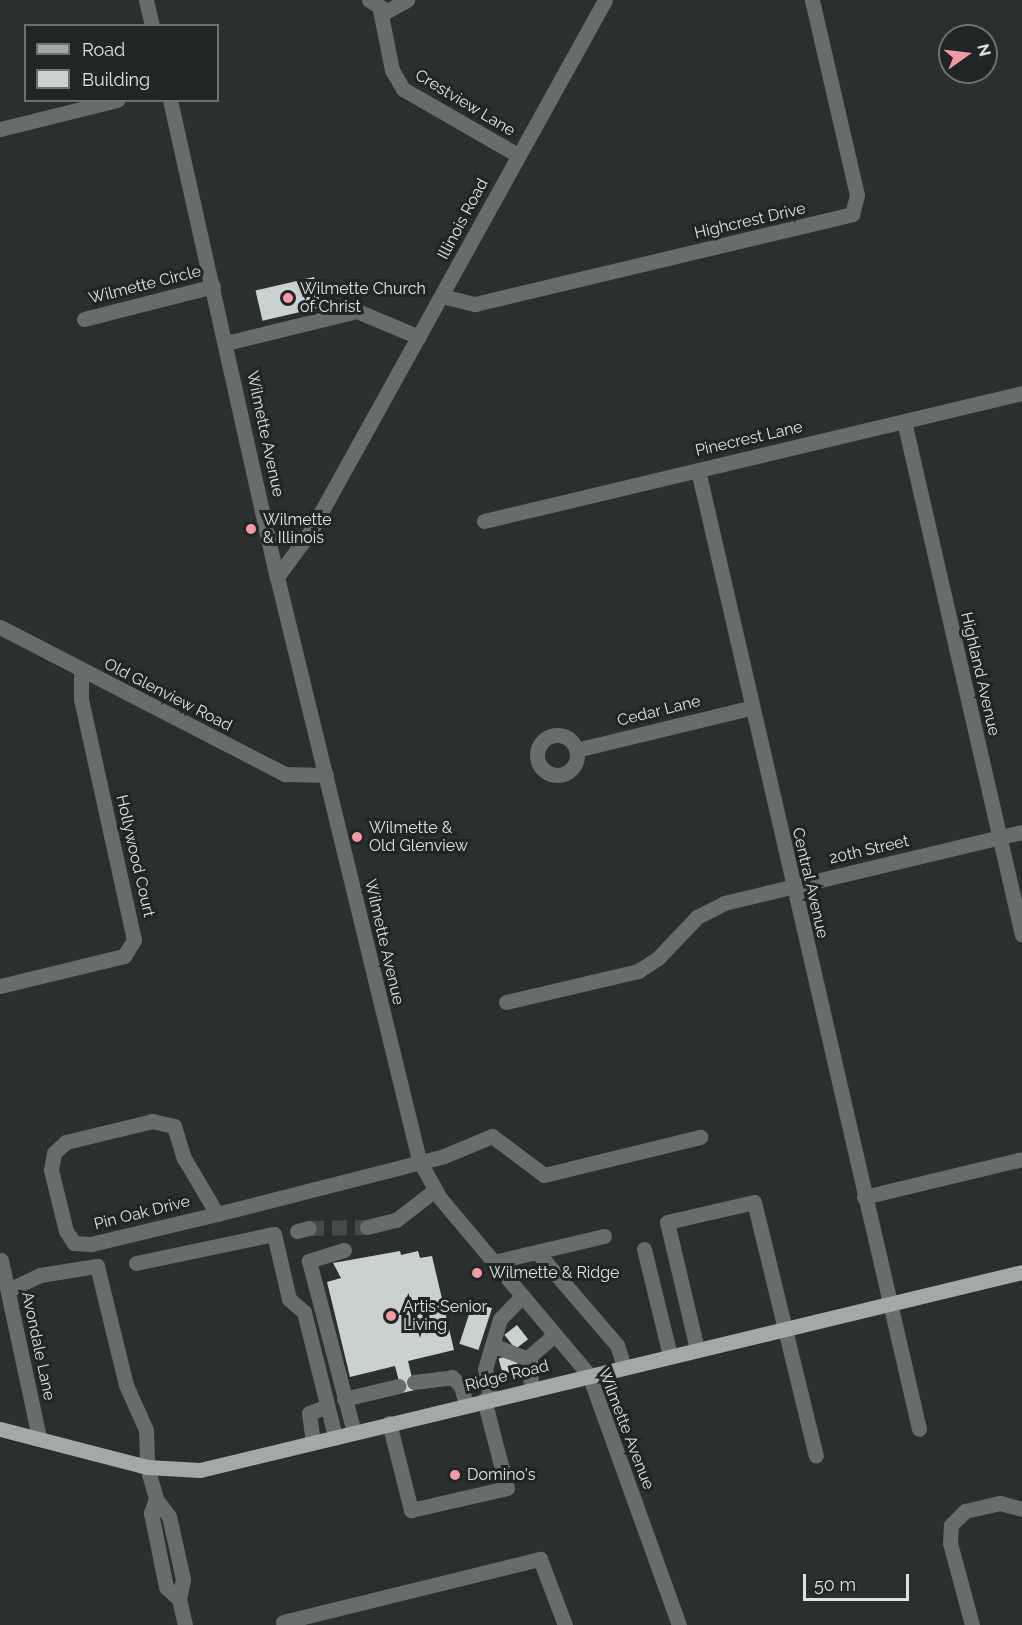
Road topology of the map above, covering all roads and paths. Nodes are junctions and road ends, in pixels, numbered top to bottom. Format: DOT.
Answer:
graph roads {
  1 [pos="146,0"];
  2 [pos="407,0"];
  3 [pos="605,0"];
  4 [pos="812,0"];
  5 [pos="375,5"];
  6 [pos="152,24"];
  7 [pos="109,102"];
  8 [pos="170,102"];
  9 [pos="0,129"];
  10 [pos="518,155"];
  11 [pos="213,286"];
  12 [pos="442,296"];
  13 [pos="84,319"];
  14 [pos="419,338"];
  15 [pos="226,343"];
  16 [pos="1022,393"];
  17 [pos="904,421"];
  18 [pos="698,470"];
  19 [pos="484,521"];
  20 [pos="278,576"];
  21 [pos="0,627"];
  22 [pos="81,671"];
  23 [pos="750,708"];
  24 [pos="576,750"];
  25 [pos="326,775"];
  26 [pos="1022,832"];
  27 [pos="999,838"];
  28 [pos="792,887"];
  29 [pos="1022,934"];
  30 [pos="0,986"];
  31 [pos="506,1002"];
  32 [pos="700,1137"];
  33 [pos="1022,1159"];
  34 [pos="419,1160"];
  35 [pos="435,1190"];
  36 [pos="864,1197"];
  37 [pos="217,1214"];
  38 [pos="367,1227"];
  39 [pos="604,1236"];
  40 [pos="644,1249"];
  41 [pos="344,1250"];
  42 [pos="537,1252"];
  43 [pos="1,1260"];
  44 [pos="494,1262"];
  45 [pos="135,1263"];
  46 [pos="1022,1272"];
  47 [pos="8,1290"];
  48 [pos="522,1296"];
  49 [pos="889,1304"];
  50 [pos="784,1329"];
  51 [pos="555,1334"];
  52 [pos="492,1344"];
  53 [pos="697,1349"];
  54 [pos="670,1356"];
  55 [pos="529,1359"];
  56 [pos="624,1367"];
  57 [pos="589,1375"];
  58 [pos="414,1382"];
  59 [pos="398,1386"];
  60 [pos="531,1389"];
  61 [pos="344,1399"];
  62 [pos="487,1399"];
  63 [pos="466,1405"];
  64 [pos="327,1406"];
  65 [pos="389,1423"];
  66 [pos="0,1429"];
  67 [pos="919,1429"];
  68 [pos="354,1432"];
  69 [pos="335,1436"];
  70 [pos="39,1438"];
  71 [pos="313,1442"];
  72 [pos="816,1456"];
  73 [pos="147,1467"];
  74 [pos="1022,1509"];
  75 [pos="283,1622"];
  76 [pos="185,1625"];
  77 [pos="565,1625"];
  78 [pos="679,1625"];
  79 [pos="972,1625"];
  1 -- 6 [label="street"];
  2 -- 5 [label="street, Crestview Lane"];
  3 -- 10 [label="street, Illinois Road"];
  4 -- 12 [label="street, Highcrest Drive"];
  5 -- 10 [label="street, Crestview Lane"];
  7 -- 9 [label="street"];
  8 -- 11 [label="street, Wilmette Avenue"];
  10 -- 12 [label="street, Illinois Road"];
  11 -- 13 [label="street, Wilmette Circle"];
  11 -- 15 [label="street, Wilmette Avenue"];
  12 -- 14 [label="street, Illinois Road"];
  14 -- 15 [label="street"];
  14 -- 20 [label="street, Illinois Road"];
  15 -- 20 [label="street, Wilmette Avenue"];
  16 -- 17 [label="street, Pinecrest Lane"];
  17 -- 18 [label="street, Pinecrest Lane"];
  17 -- 27 [label="street, Highland Avenue"];
  18 -- 19 [label="street, Pinecrest Lane"];
  18 -- 23 [label="street, Central Avenue"];
  20 -- 25 [label="street, Wilmette Avenue"];
  21 -- 22 [label="street, Old Glenview Road"];
  22 -- 25 [label="street, Old Glenview Road"];
  22 -- 30 [label="street, Hollywood Court"];
  23 -- 24 [label="street, Cedar Lane"];
  23 -- 28 [label="street, Central Avenue"];
  25 -- 34 [label="street, Wilmette Avenue"];
  26 -- 27 [label="street, 20th Street"];
  27 -- 28 [label="street, 20th Street"];
  27 -- 29 [label="street, Highland Avenue"];
  28 -- 31 [label="street, 20th Street"];
  28 -- 36 [label="street, Central Avenue"];
  32 -- 34 [label="street, Pin Oak Drive"];
  33 -- 36 [label="street"];
  34 -- 35 [label="street, Wilmette Avenue"];
  34 -- 37 [label="street, Pin Oak Drive"];
  35 -- 38 [label="street"];
  35 -- 44 [label="street, Wilmette Avenue"];
  36 -- 49 [label="street, Central Avenue"];
  37 -- 37 [label="street, Pin Oak Drive"];
  39 -- 42 [label="street"];
  40 -- 54 [label="street"];
  41 -- 61 [label="street"];
  42 -- 44 [label="street"];
  42 -- 56 [label="street"];
  43 -- 47 [label="street, Avondale Lane"];
  44 -- 48 [label="street, Wilmette Avenue"];
  45 -- 64 [label="street"];
  46 -- 49 [label="main road, Ridge Road"];
  47 -- 70 [label="street, Avondale Lane"];
  47 -- 73 [label="street"];
  48 -- 51 [label="street, Wilmette Avenue"];
  48 -- 52 [label="street"];
  49 -- 50 [label="main road, Ridge Road"];
  49 -- 67 [label="street, Central Avenue"];
  50 -- 53 [label="main road, Ridge Road"];
  50 -- 53 [label="street"];
  50 -- 72 [label="street"];
  51 -- 55 [label="street"];
  51 -- 57 [label="street, Wilmette Avenue"];
  52 -- 55 [label="street"];
  52 -- 62 [label="street"];
  53 -- 54 [label="main road, Ridge Road"];
  54 -- 56 [label="main road, Ridge Road"];
  55 -- 60 [label="street"];
  56 -- 57 [label="main road, Ridge Road"];
  57 -- 60 [label="main road, Ridge Road"];
  57 -- 78 [label="street, Wilmette Avenue"];
  58 -- 63 [label="street"];
  59 -- 61 [label="street"];
  60 -- 62 [label="main road, Ridge Road"];
  61 -- 68 [label="street"];
  62 -- 63 [label="main road, Ridge Road"];
  62 -- 65 [label="street"];
  63 -- 65 [label="main road, Ridge Road"];
  64 -- 69 [label="street"];
  64 -- 71 [label="street"];
  65 -- 68 [label="main road, Ridge Road"];
  66 -- 70 [label="main road, Ridge Road"];
  68 -- 69 [label="main road, Ridge Road"];
  69 -- 71 [label="main road, Ridge Road"];
  70 -- 73 [label="main road, Ridge Road"];
  71 -- 73 [label="main road, Ridge Road"];
  73 -- 76 [label="street"];
  74 -- 79 [label="street"];
  75 -- 77 [label="street"];
}
